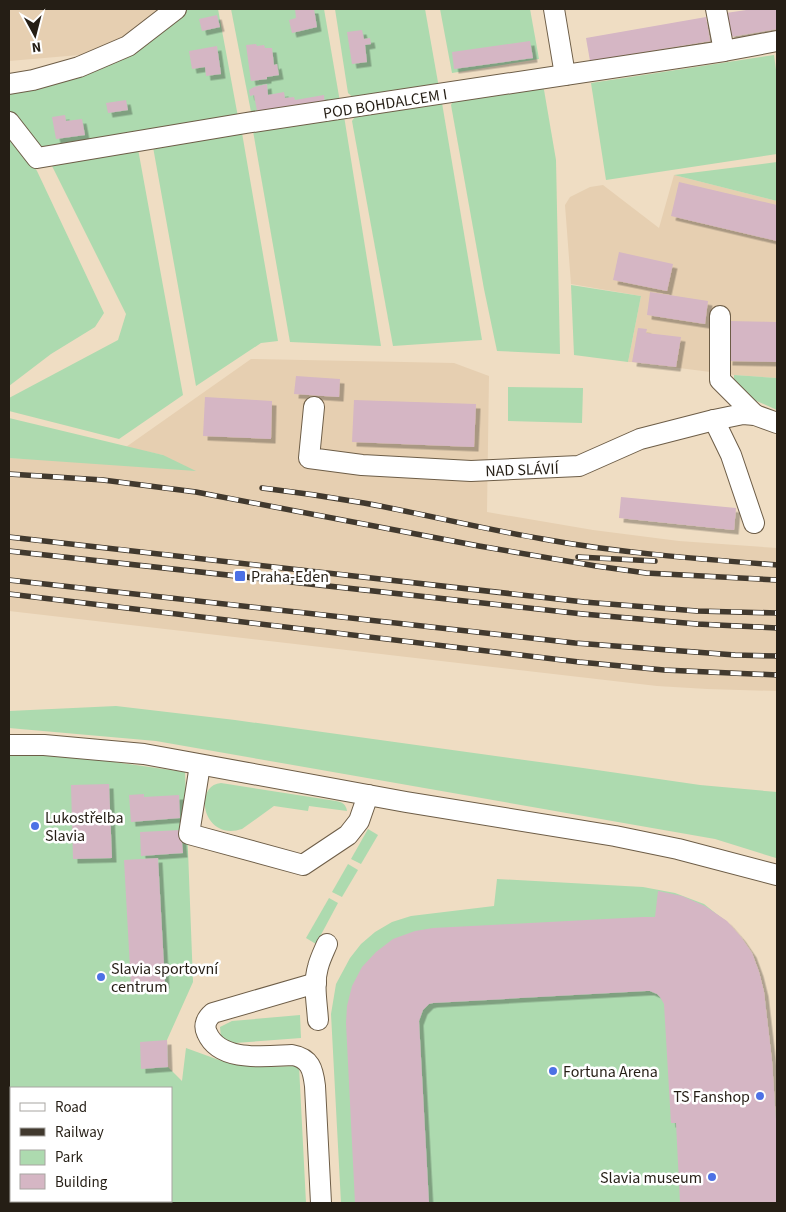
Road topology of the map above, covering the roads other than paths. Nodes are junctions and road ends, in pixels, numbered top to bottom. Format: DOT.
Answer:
graph roads {
  1 [pos="176,9"];
  2 [pos="554,9"];
  3 [pos="716,9"];
  4 [pos="777,41"];
  5 [pos="724,51"];
  6 [pos="565,75"];
  7 [pos="9,84"];
  8 [pos="9,122"];
  9 [pos="720,316"];
  10 [pos="314,407"];
  11 [pos="755,415"];
  12 [pos="714,420"];
  13 [pos="777,423"];
  14 [pos="754,523"];
  15 [pos="9,745"];
  16 [pos="200,765"];
  17 [pos="368,795"];
  18 [pos="777,875"];
  19 [pos="327,944"];
  20 [pos="316,983"];
  21 [pos="318,1020"];
  22 [pos="322,1203"];
  1 -- 7 [label="street"];
  2 -- 6 [label="street"];
  3 -- 5 [label="street"];
  4 -- 5 [label="street, POD BOHDALCEM I"];
  5 -- 6 [label="street, POD BOHDALCEM I"];
  6 -- 8 [label="street, POD BOHDALCEM I"];
  9 -- 11 [label="street"];
  10 -- 12 [label="street, NAD SLÁVIÍ"];
  11 -- 12 [label="street, NAD SLÁVIÍ"];
  11 -- 13 [label="street, NAD SLÁVIÍ"];
  12 -- 14 [label="street"];
  15 -- 16 [label="street"];
  16 -- 17 [label="street"];
  16 -- 17 [label="street"];
  17 -- 18 [label="street"];
  19 -- 20 [label="street"];
  20 -- 21 [label="street"];
  20 -- 22 [label="street"];
}
